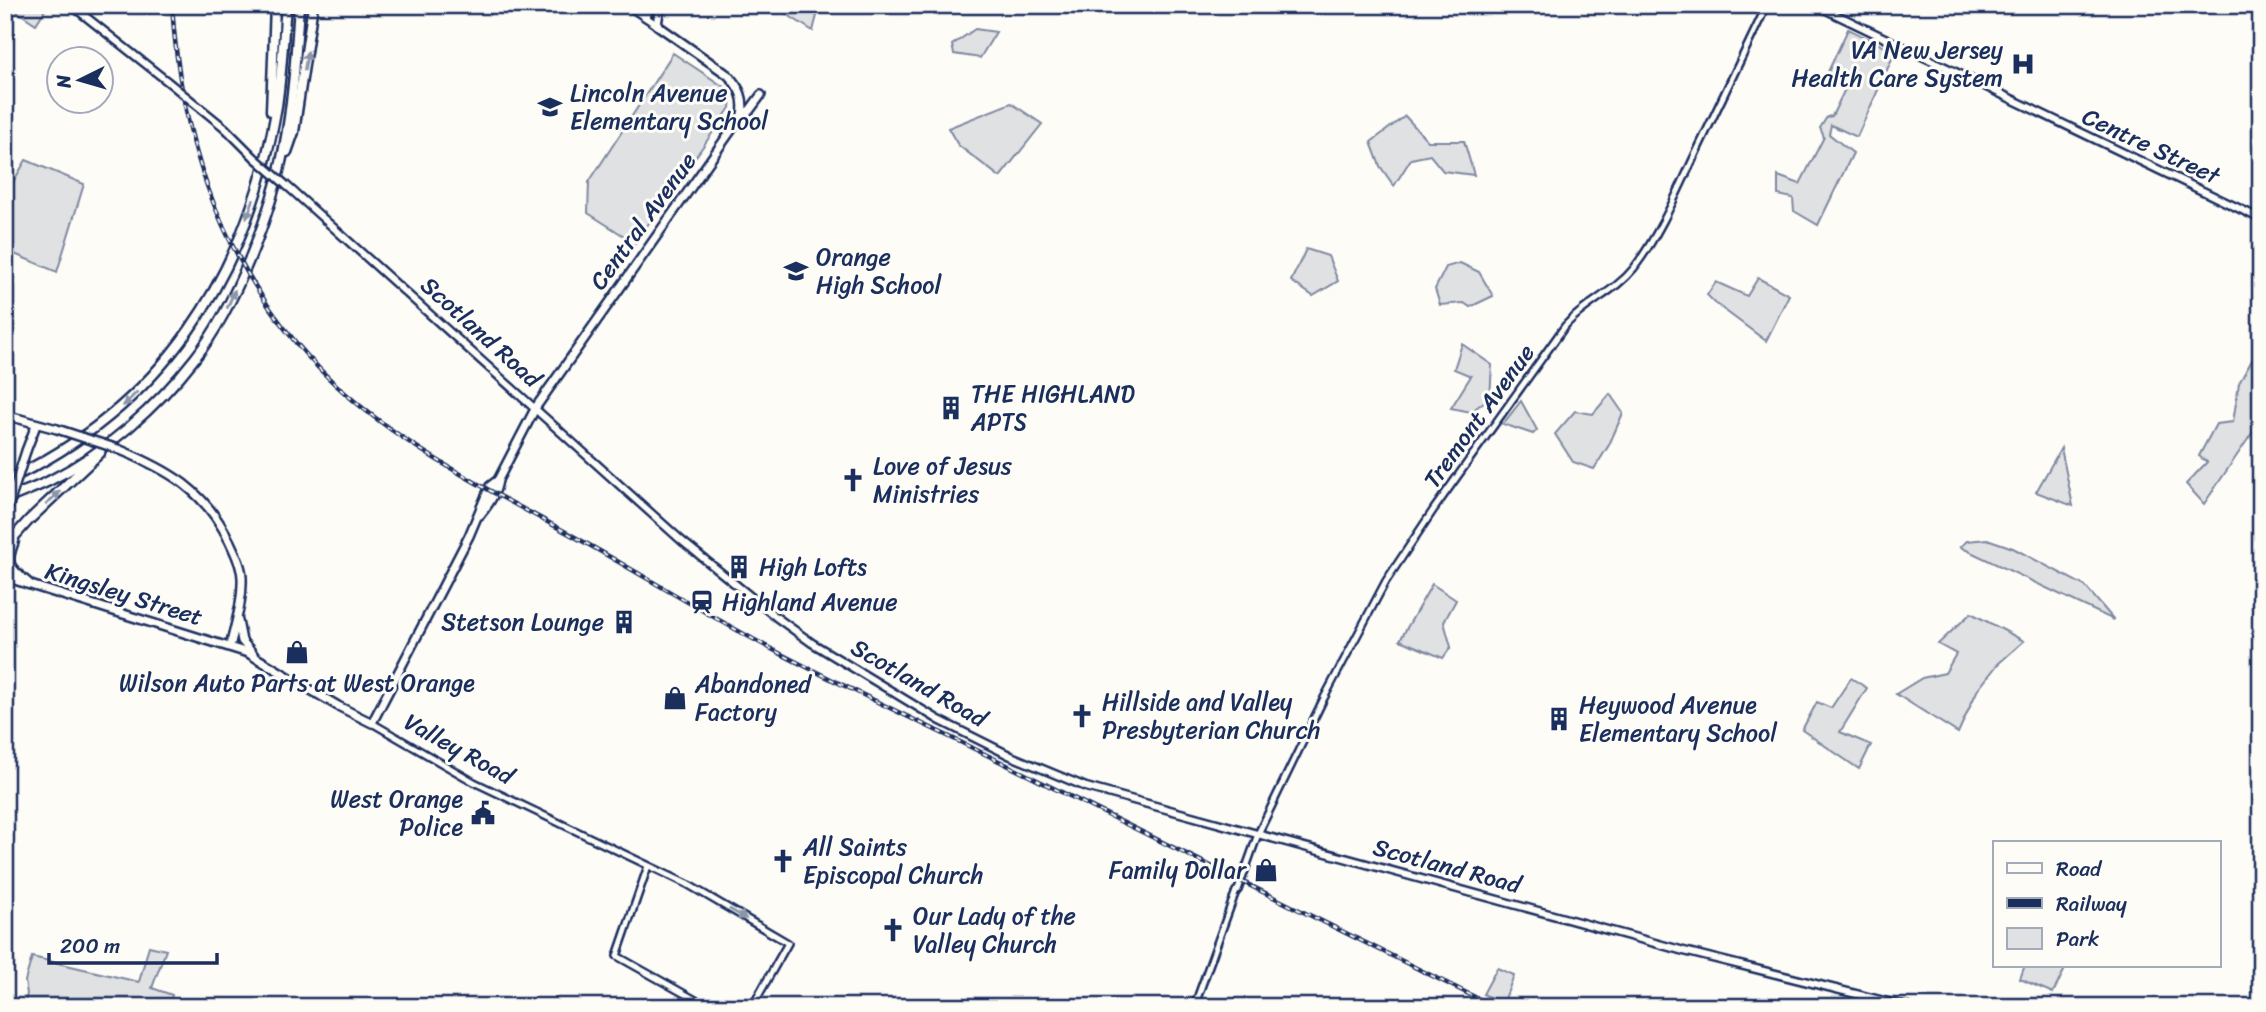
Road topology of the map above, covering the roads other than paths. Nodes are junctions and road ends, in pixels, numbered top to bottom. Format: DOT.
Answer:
graph roads {
  1 [pos="71,5"];
  2 [pos="275,5"];
  3 [pos="286,5"];
  4 [pos="299,5"];
  5 [pos="313,5"];
  6 [pos="627,5"];
  7 [pos="652,5"];
  8 [pos="660,5"];
  9 [pos="1767,5"];
  10 [pos="1816,5"];
  11 [pos="645,16"];
  12 [pos="657,25"];
  13 [pos="761,95"];
  14 [pos="742,115"];
  15 [pos="269,144"];
  16 [pos="272,198"];
  17 [pos="2261,219"];
  18 [pos="536,407"];
  19 [pos="5,415"];
  20 [pos="36,425"];
  21 [pos="115,438"];
  22 [pos="5,480"];
  23 [pos="5,500"];
  24 [pos="5,517"];
  25 [pos="19,531"];
  26 [pos="5,547"];
  27 [pos="5,577"];
  28 [pos="29,584"];
  29 [pos="237,616"];
  30 [pos="230,647"];
  31 [pos="255,657"];
  32 [pos="372,723"];
  33 [pos="1258,834"];
  34 [pos="648,866"];
  35 [pos="708,1007"];
  36 [pos="751,1007"];
  37 [pos="1194,1007"];
  38 [pos="1908,1007"];
  1 -- 18 [label="main road, Scotland Road, bridge"];
  2 -- 15 [label="highway"];
  3 -- 15 [label="highway"];
  4 -- 16 [label="highway"];
  16 -- 5 [label="highway, one-way"];
  6 -- 11 [label="main road"];
  7 -- 11 [label="main road"];
  8 -- 12 [label="main road"];
  9 -- 33 [label="street, Tremont Avenue"];
  10 -- 17 [label="main road, Centre Street"];
  11 -- 12 [label="main road"];
  12 -- 14 [label="main road"];
  13 -- 14 [label="main road, Central Avenue"];
  14 -- 18 [label="main road, Central Avenue"];
  15 -- 22 [label="highway, one-way"];
  21 -- 16 [label="highway, one-way"];
  18 -- 32 [label="main road, Central Avenue"];
  18 -- 33 [label="main road, Scotland Road"];
  19 -- 20 [label="main road"];
  20 -- 24 [label="main road, bridge"];
  20 -- 29 [label="main road, bridge"];
  21 -- 23 [label="highway"];
  25 -- 21 [label="highway, one-way"];
  25 -- 26 [label="highway"];
  25 -- 28 [label="highway"];
  27 -- 28 [label="main road, Kingsley Street"];
  28 -- 30 [label="main road, Kingsley Street"];
  29 -- 30 [label="main road"];
  29 -- 31 [label="main road"];
  30 -- 31 [label="main road, Valley Road"];
  31 -- 32 [label="main road, Valley Road"];
  32 -- 34 [label="street, Valley Road"];
  33 -- 37 [label="street, Tremont Avenue"];
  33 -- 38 [label="main road, Scotland Road"];
  34 -- 35 [label="street"];
  34 -- 36 [label="street, Valley Road, one-way"];
}
